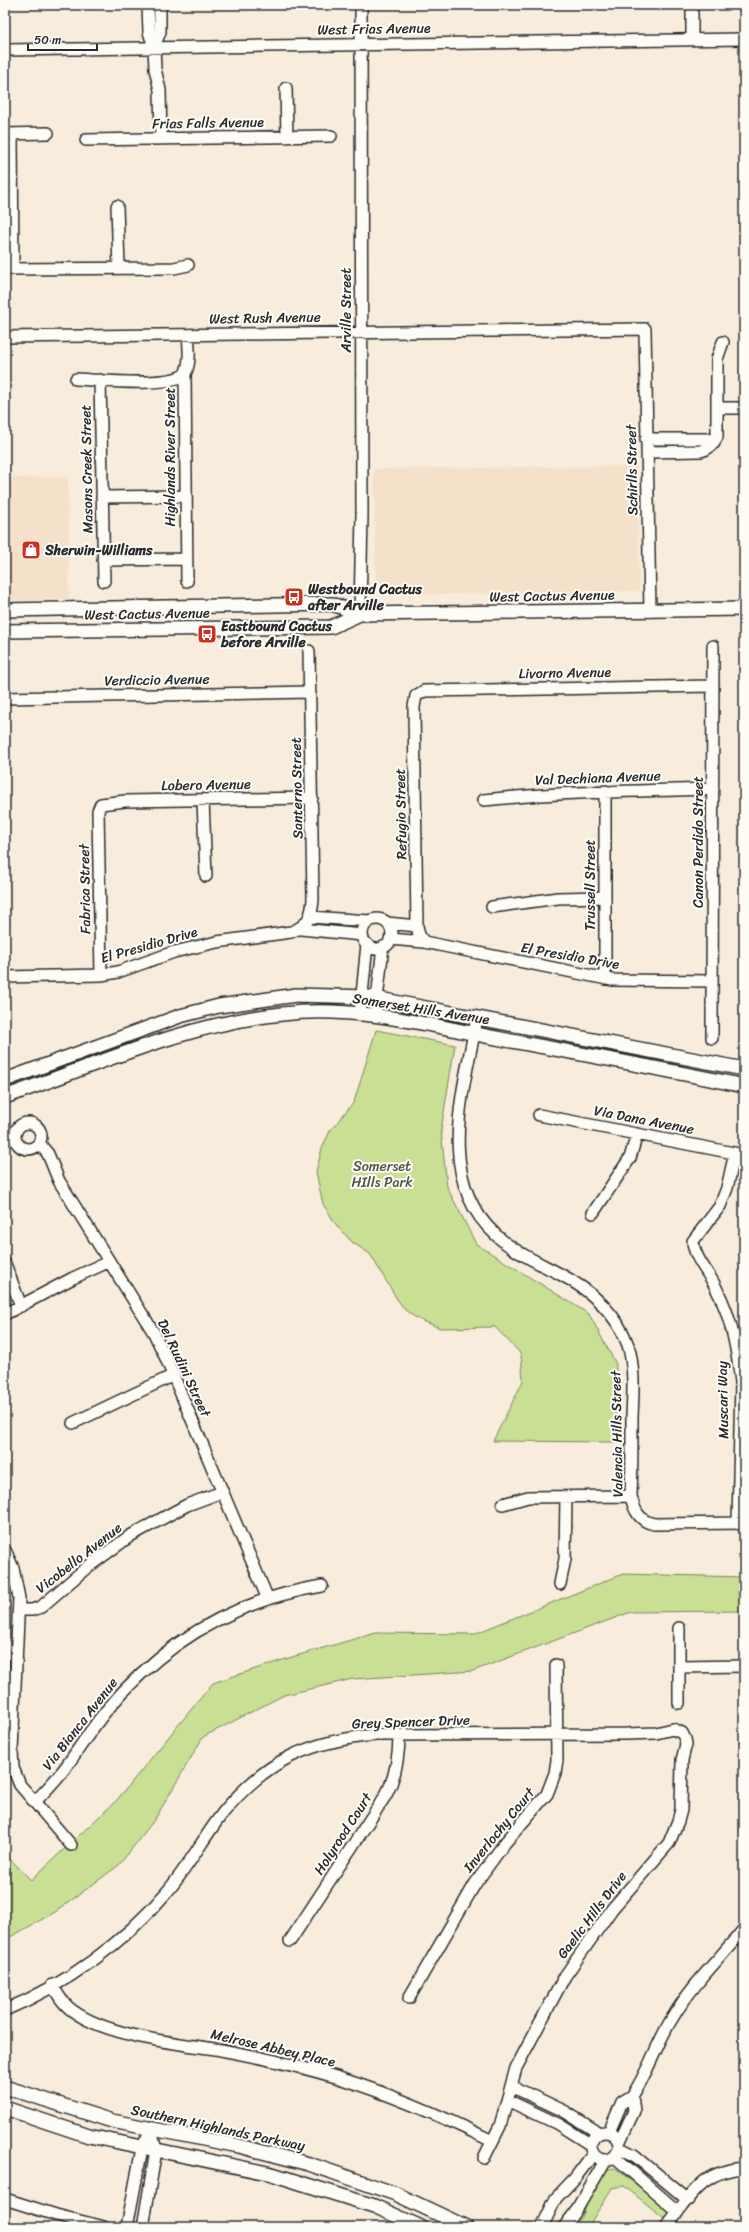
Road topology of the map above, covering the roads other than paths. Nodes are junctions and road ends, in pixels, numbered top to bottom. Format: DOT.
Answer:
graph roads {
  1 [pos="148,5"];
  2 [pos="160,5"];
  3 [pos="361,5"];
  4 [pos="692,5"];
  5 [pos="692,39"];
  6 [pos="744,39"];
  7 [pos="361,44"];
  8 [pos="154,47"];
  9 [pos="5,50"];
  10 [pos="286,88"];
  11 [pos="48,133"];
  12 [pos="9,134"];
  13 [pos="331,136"];
  14 [pos="287,137"];
  15 [pos="161,139"];
  16 [pos="86,140"];
  17 [pos="117,206"];
  18 [pos="188,265"];
  19 [pos="119,268"];
  20 [pos="9,269"];
  21 [pos="645,329"];
  22 [pos="361,331"];
  23 [pos="188,335"];
  24 [pos="5,337"];
  25 [pos="723,342"];
  26 [pos="185,374"];
  27 [pos="76,379"];
  28 [pos="100,380"];
  29 [pos="717,408"];
  30 [pos="744,408"];
  31 [pos="646,439"];
  32 [pos="714,443"];
  33 [pos="646,452"];
  34 [pos="185,496"];
  35 [pos="102,497"];
  36 [pos="186,559"];
  37 [pos="104,560"];
  38 [pos="187,580"];
  39 [pos="104,581"];
  40 [pos="744,609"];
  41 [pos="5,610"];
  42 [pos="650,611"];
  43 [pos="360,614"];
  44 [pos="5,632"];
  45 [pos="713,646"];
  46 [pos="309,651"];
  47 [pos="713,686"];
  48 [pos="310,692"];
  49 [pos="418,694"];
  50 [pos="5,698"];
  51 [pos="713,790"];
  52 [pos="605,791"];
  53 [pos="312,798"];
  54 [pos="203,800"];
  55 [pos="484,800"];
  56 [pos="101,804"];
  57 [pos="206,876"];
  58 [pos="605,897"];
  59 [pos="492,907"];
  60 [pos="370,921"];
  61 [pos="306,923"];
  62 [pos="387,923"];
  63 [pos="420,934"];
  64 [pos="365,940"];
  65 [pos="387,943"];
  66 [pos="102,975"];
  67 [pos="5,977"];
  68 [pos="604,979"];
  69 [pos="712,981"];
  70 [pos="362,997"];
  71 [pos="377,999"];
  72 [pos="360,1015"];
  73 [pos="375,1016"];
  74 [pos="477,1018"];
  75 [pos="474,1034"];
  76 [pos="712,1038"];
  77 [pos="744,1069"];
  78 [pos="5,1080"];
  79 [pos="744,1086"];
  80 [pos="5,1097"];
  81 [pos="539,1115"];
  82 [pos="637,1134"];
  83 [pos="39,1143"];
  84 [pos="739,1154"];
  85 [pos="592,1213"];
  86 [pos="108,1262"];
  87 [pos="5,1264"];
  88 [pos="21,1306"];
  89 [pos="5,1314"];
  90 [pos="174,1375"];
  91 [pos="73,1423"];
  92 [pos="222,1492"];
  93 [pos="631,1496"];
  94 [pos="566,1497"];
  95 [pos="503,1504"];
  96 [pos="741,1524"];
  97 [pos="5,1550"];
  98 [pos="560,1584"];
  99 [pos="322,1586"];
  100 [pos="267,1597"];
  101 [pos="19,1610"];
  102 [pos="679,1628"];
  103 [pos="556,1666"];
  104 [pos="744,1666"];
  105 [pos="679,1667"];
  106 [pos="679,1703"];
  107 [pos="682,1733"];
  108 [pos="557,1734"];
  109 [pos="399,1735"];
  110 [pos="35,1802"];
  111 [pos="71,1845"];
  112 [pos="744,1929"];
  113 [pos="290,1941"];
  114 [pos="52,1985"];
  115 [pos="409,1998"];
  116 [pos="5,2010"];
  117 [pos="511,2086"];
  118 [pos="5,2087"];
  119 [pos="632,2096"];
  120 [pos="507,2100"];
  121 [pos="5,2108"];
  122 [pos="151,2130"];
  123 [pos="604,2133"];
  124 [pos="492,2141"];
  125 [pos="142,2148"];
  126 [pos="592,2149"];
  127 [pos="156,2150"];
  128 [pos="615,2152"];
  129 [pos="484,2158"];
  130 [pos="744,2168"];
  131 [pos="5,2199"];
  132 [pos="688,2200"];
  133 [pos="678,2212"];
  134 [pos="104,2227"];
  135 [pos="127,2227"];
  136 [pos="143,2227"];
  137 [pos="421,2227"];
  138 [pos="466,2227"];
  139 [pos="542,2227"];
  140 [pos="564,2227"];
  141 [pos="666,2227"];
  1 -- 8 [label="street"];
  2 -- 8 [label="street"];
  3 -- 7 [label="street, Arville Street"];
  4 -- 5 [label="street"];
  5 -- 6 [label="street, West Frias Avenue"];
  5 -- 7 [label="street, West Frias Avenue"];
  7 -- 8 [label="street, West Frias Avenue"];
  7 -- 22 [label="street, Arville Street"];
  8 -- 9 [label="street, West Frias Avenue"];
  8 -- 15 [label="street"];
  10 -- 14 [label="street"];
  11 -- 12 [label="street"];
  12 -- 20 [label="street"];
  13 -- 14 [label="street, Frias Falls Avenue"];
  14 -- 15 [label="street, Frias Falls Avenue"];
  15 -- 16 [label="street, Frias Falls Avenue"];
  17 -- 19 [label="street"];
  18 -- 19 [label="street"];
  19 -- 20 [label="street"];
  21 -- 22 [label="street, West Rush Avenue"];
  21 -- 31 [label="street, Schirlls Street"];
  22 -- 23 [label="street, West Rush Avenue"];
  22 -- 43 [label="street, Arville Street"];
  23 -- 24 [label="street, West Rush Avenue"];
  23 -- 26 [label="street, Highlands River Street"];
  25 -- 29 [label="street"];
  26 -- 28 [label="street"];
  26 -- 34 [label="street, Highlands River Street"];
  27 -- 28 [label="street"];
  28 -- 35 [label="street, Masons Creek Street"];
  29 -- 30 [label="street"];
  29 -- 32 [label="street"];
  31 -- 32 [label="street"];
  31 -- 33 [label="street, Schirlls Street"];
  32 -- 33 [label="street"];
  33 -- 42 [label="street, Schirlls Street"];
  34 -- 35 [label="street"];
  34 -- 36 [label="street, Highlands River Street"];
  35 -- 37 [label="street, Masons Creek Street"];
  36 -- 37 [label="street"];
  36 -- 38 [label="street, Highlands River Street"];
  37 -- 39 [label="street, Masons Creek Street"];
  40 -- 42 [label="main road, West Cactus Avenue"];
  41 -- 43 [label="main road, West Cactus Avenue"];
  42 -- 43 [label="main road, West Cactus Avenue"];
  43 -- 44 [label="main road, West Cactus Avenue"];
  45 -- 47 [label="street, Canon Perdido Street"];
  46 -- 48 [label="street, Santerno Street"];
  47 -- 49 [label="street, Livorno Avenue"];
  47 -- 51 [label="street, Canon Perdido Street"];
  48 -- 50 [label="street, Verdiccio Avenue"];
  48 -- 53 [label="street, Santerno Street"];
  49 -- 63 [label="street, Refugio Street"];
  51 -- 52 [label="street, Val Dechiana Avenue"];
  51 -- 69 [label="street, Canon Perdido Street"];
  52 -- 55 [label="street, Val Dechiana Avenue"];
  52 -- 58 [label="street, Trussell Street"];
  53 -- 54 [label="street, Lobero Avenue"];
  53 -- 61 [label="street, Santerno Street"];
  54 -- 56 [label="street, Lobero Avenue"];
  54 -- 57 [label="street"];
  56 -- 66 [label="street, Fabrica Street"];
  58 -- 59 [label="street"];
  58 -- 68 [label="street, Trussell Street"];
  60 -- 61 [label="street, El Presidio Drive"];
  60 -- 62 [label="street"];
  60 -- 64 [label="street"];
  61 -- 64 [label="street, El Presidio Drive"];
  61 -- 66 [label="street, El Presidio Drive"];
  62 -- 63 [label="street, El Presidio Drive"];
  62 -- 65 [label="street"];
  63 -- 65 [label="street, El Presidio Drive"];
  63 -- 68 [label="street, El Presidio Drive"];
  64 -- 65 [label="street"];
  64 -- 70 [label="street"];
  65 -- 71 [label="street"];
  66 -- 67 [label="street, El Presidio Drive"];
  68 -- 69 [label="street, El Presidio Drive"];
  69 -- 76 [label="street, Canon Perdido Street"];
  70 -- 71 [label="main road, Somerset Hills Avenue"];
  70 -- 72 [label="street"];
  70 -- 78 [label="main road, Somerset Hills Avenue"];
  71 -- 73 [label="street"];
  71 -- 74 [label="main road, Somerset Hills Avenue"];
  72 -- 73 [label="main road, Somerset Hills Avenue"];
  72 -- 80 [label="main road, Somerset Hills Avenue"];
  73 -- 75 [label="main road, Somerset Hills Avenue"];
  74 -- 75 [label="street, Valencia Hills Street"];
  74 -- 77 [label="main road, Somerset Hills Avenue"];
  75 -- 79 [label="main road, Somerset Hills Avenue"];
  75 -- 93 [label="street, Valencia Hills Street"];
  81 -- 82 [label="street, Via Dana Avenue"];
  82 -- 84 [label="street, Via Dana Avenue"];
  82 -- 85 [label="street"];
  83 -- 86 [label="street, Del Rudini Street"];
  84 -- 96 [label="street, Muscari Way"];
  86 -- 88 [label="street"];
  86 -- 90 [label="street, Del Rudini Street"];
  87 -- 88 [label="street"];
  88 -- 89 [label="street"];
  90 -- 91 [label="street"];
  90 -- 92 [label="street, Del Rudini Street"];
  92 -- 100 [label="street, Del Rudini Street"];
  92 -- 101 [label="street, Vicobello Avenue"];
  93 -- 94 [label="street"];
  93 -- 96 [label="street, Valencia Hills Street"];
  94 -- 95 [label="street"];
  94 -- 98 [label="street"];
  97 -- 101 [label="street"];
  99 -- 100 [label="street, Via Bianca Avenue"];
  100 -- 110 [label="street, Via Bianca Avenue"];
  101 -- 110 [label="street"];
  102 -- 105 [label="street"];
  103 -- 108 [label="street, Inverlochy Court"];
  104 -- 105 [label="street"];
  105 -- 106 [label="street"];
  107 -- 108 [label="street, Grey Spencer Drive"];
  107 -- 117 [label="street, Gaelic Hills Drive"];
  108 -- 109 [label="street, Grey Spencer Drive"];
  108 -- 115 [label="street, Inverlochy Court"];
  109 -- 113 [label="street, Holyrood Court"];
  109 -- 114 [label="street, Grey Spencer Drive"];
  110 -- 111 [label="street"];
  112 -- 119 [label="street"];
  114 -- 116 [label="street, Grey Spencer Drive"];
  114 -- 124 [label="street, Melrose Abbey Place"];
  117 -- 120 [label="street, Gaelic Hills Drive"];
  117 -- 123 [label="street"];
  118 -- 122 [label="main road, Southern Highlands Parkway"];
  119 -- 123 [label="street"];
  119 -- 128 [label="street"];
  120 -- 124 [label="street, Gaelic Hills Drive"];
  120 -- 126 [label="street"];
  121 -- 125 [label="main road"];
  122 -- 125 [label="street"];
  122 -- 127 [label="street"];
  122 -- 138 [label="main road, Southern Highlands Parkway"];
  123 -- 126 [label="street"];
  123 -- 128 [label="street"];
  124 -- 129 [label="street, Gaelic Hills Drive"];
  125 -- 127 [label="main road"];
  125 -- 135 [label="street"];
  126 -- 128 [label="street"];
  126 -- 139 [label="street"];
  127 -- 136 [label="street"];
  127 -- 137 [label="main road"];
  128 -- 132 [label="street"];
  128 -- 133 [label="street"];
  128 -- 140 [label="street"];
  130 -- 132 [label="street"];
  131 -- 134 [label="street"];
  132 -- 133 [label="street"];
  133 -- 141 [label="street"];
}
